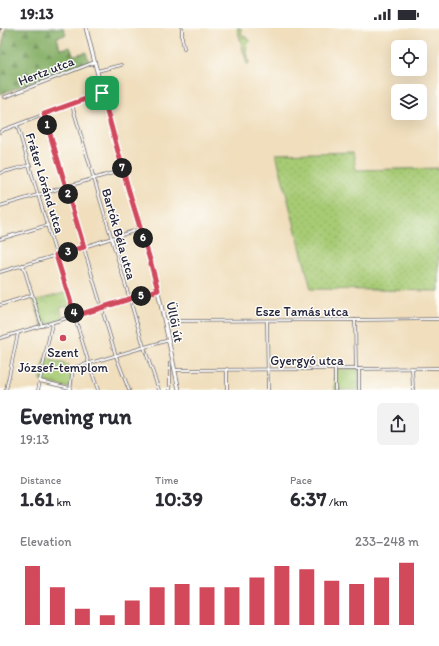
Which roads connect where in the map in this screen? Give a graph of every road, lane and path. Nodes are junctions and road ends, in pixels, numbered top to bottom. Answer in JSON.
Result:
{"nodes":[{"id":1,"x":86,"y":28,"type":"edge"},
{"id":2,"x":182,"y":28,"type":"edge"},
{"id":3,"x":184,"y":48,"type":"dead end"},
{"id":4,"x":95,"y":62,"type":"junction"},
{"id":5,"x":121,"y":65,"type":"dead end"},
{"id":6,"x":97,"y":71,"type":"junction"},
{"id":7,"x":102,"y":93,"type":"junction"},
{"id":8,"x":5,"y":97,"type":"dead end"},
{"id":9,"x":72,"y":105,"type":"junction"},
{"id":10,"x":44,"y":114,"type":"junction"},
{"id":11,"x":17,"y":125,"type":"junction"},
{"id":12,"x":0,"y":132,"type":"edge"},
{"id":13,"x":30,"y":165,"type":"junction"},
{"id":14,"x":123,"y":170,"type":"junction"},
{"id":15,"x":0,"y":173,"type":"edge"},
{"id":16,"x":94,"y":178,"type":"junction"},
{"id":17,"x":66,"y":187,"type":"junction"},
{"id":18,"x":39,"y":195,"type":"junction"},
{"id":19,"x":0,"y":206,"type":"edge"},
{"id":20,"x":48,"y":225,"type":"junction"},
{"id":21,"x":140,"y":230,"type":"junction"},
{"id":22,"x":0,"y":239,"type":"edge"},
{"id":23,"x":111,"y":239,"type":"junction"},
{"id":24,"x":84,"y":247,"type":"junction"},
{"id":25,"x":56,"y":255,"type":"junction"},
{"id":26,"x":23,"y":265,"type":"junction"},
{"id":27,"x":0,"y":272,"type":"edge"},
{"id":28,"x":158,"y":290,"type":"junction"},
{"id":29,"x":32,"y":295,"type":"junction"},
{"id":30,"x":129,"y":299,"type":"junction"},
{"id":31,"x":0,"y":305,"type":"edge"},
{"id":32,"x":102,"y":308,"type":"junction"},
{"id":33,"x":75,"y":316,"type":"junction"},
{"id":34,"x":439,"y":319,"type":"edge"},
{"id":35,"x":355,"y":320,"type":"junction"},
{"id":36,"x":165,"y":321,"type":"junction"},
{"id":37,"x":268,"y":321,"type":"junction"},
{"id":38,"x":52,"y":324,"type":"junction"},
{"id":39,"x":42,"y":326,"type":"junction"},
{"id":40,"x":18,"y":333,"type":"junction"},
{"id":41,"x":0,"y":338,"type":"edge"},
{"id":42,"x":169,"y":340,"type":"junction"},
{"id":43,"x":144,"y":347,"type":"junction"},
{"id":44,"x":116,"y":356,"type":"junction"},
{"id":45,"x":89,"y":364,"type":"junction"},
{"id":46,"x":170,"y":364,"type":"dead end"},
{"id":47,"x":412,"y":368,"type":"junction"},
{"id":48,"x":439,"y":368,"type":"edge"},
{"id":49,"x":227,"y":369,"type":"junction"},
{"id":50,"x":268,"y":369,"type":"junction"},
{"id":51,"x":335,"y":369,"type":"junction"},
{"id":52,"x":357,"y":369,"type":"junction"},
{"id":53,"x":175,"y":370,"type":"junction"},
{"id":54,"x":40,"y":381,"type":"junction"},
{"id":55,"x":70,"y":389,"type":"edge"},
{"id":56,"x":6,"y":390,"type":"edge"},
{"id":57,"x":38,"y":390,"type":"edge"},
{"id":58,"x":98,"y":390,"type":"edge"},
{"id":59,"x":129,"y":390,"type":"edge"},
{"id":60,"x":159,"y":390,"type":"edge"},
{"id":61,"x":170,"y":390,"type":"edge"},
{"id":62,"x":179,"y":390,"type":"edge"},
{"id":63,"x":227,"y":390,"type":"edge"},
{"id":64,"x":268,"y":390,"type":"edge"},
{"id":65,"x":335,"y":390,"type":"edge"},
{"id":66,"x":359,"y":390,"type":"edge"},
{"id":67,"x":413,"y":390,"type":"edge"}],
"edges":[{"from":1,"to":4,"type":"main road","name":"Üllői út"},
{"from":2,"to":3,"type":"street"},
{"from":4,"to":6,"type":"main road","name":"Üllői út"},
{"from":4,"to":8,"type":"street","name":"Hertz utca"},
{"from":5,"to":6,"type":"street"},
{"from":6,"to":7,"type":"main road","name":"Üllői út"},
{"from":7,"to":9,"type":"street"},
{"from":7,"to":14,"type":"main road","name":"Üllői út"},
{"from":9,"to":10,"type":"street"},
{"from":9,"to":16,"type":"street","name":"Bartók Béla utca"},
{"from":10,"to":11,"type":"street"},
{"from":10,"to":17,"type":"street"},
{"from":11,"to":12,"type":"street"},
{"from":11,"to":13,"type":"street","name":"Fráter Lóránd utca"},
{"from":13,"to":15,"type":"street"},
{"from":13,"to":18,"type":"street","name":"Fráter Lóránd utca"},
{"from":14,"to":16,"type":"street"},
{"from":14,"to":21,"type":"main road","name":"Üllői út"},
{"from":16,"to":17,"type":"street"},
{"from":16,"to":23,"type":"street","name":"Bartók Béla utca"},
{"from":17,"to":18,"type":"street"},
{"from":17,"to":24,"type":"street"},
{"from":18,"to":19,"type":"street"},
{"from":18,"to":20,"type":"street","name":"Fráter Lóránd utca"},
{"from":20,"to":22,"type":"street"},
{"from":20,"to":25,"type":"street","name":"Fráter Lóránd utca"},
{"from":21,"to":23,"type":"street"},
{"from":21,"to":28,"type":"main road","name":"Üllői út"},
{"from":23,"to":24,"type":"street"},
{"from":23,"to":30,"type":"street","name":"Bartók Béla utca"},
{"from":24,"to":25,"type":"street"},
{"from":24,"to":32,"type":"street"},
{"from":25,"to":26,"type":"street"},
{"from":25,"to":33,"type":"street","name":"Fráter Lóránd utca"},
{"from":26,"to":27,"type":"street"},
{"from":26,"to":29,"type":"street"},
{"from":28,"to":30,"type":"street"},
{"from":28,"to":36,"type":"main road","name":"Üllői út"},
{"from":29,"to":31,"type":"street"},
{"from":29,"to":39,"type":"street"},
{"from":30,"to":32,"type":"street"},
{"from":30,"to":43,"type":"street","name":"Bartók Béla utca"},
{"from":32,"to":33,"type":"street"},
{"from":32,"to":44,"type":"street"},
{"from":33,"to":38,"type":"street"},
{"from":33,"to":45,"type":"street","name":"Fráter Lóránd utca"},
{"from":34,"to":35,"type":"street","name":"Esze Tamás utca"},
{"from":35,"to":37,"type":"street","name":"Esze Tamás utca"},
{"from":35,"to":52,"type":"street"},
{"from":36,"to":37,"type":"street","name":"Esze Tamás utca"},
{"from":36,"to":42,"type":"main road","name":"Üllői út"},
{"from":37,"to":50,"type":"street"},
{"from":38,"to":39,"type":"street"},
{"from":38,"to":54,"type":"street"},
{"from":39,"to":40,"type":"street"},
{"from":40,"to":41,"type":"street"},
{"from":40,"to":56,"type":"street"},
{"from":42,"to":43,"type":"street"},
{"from":42,"to":53,"type":"main road","name":"Üllői út"},
{"from":43,"to":44,"type":"street"},
{"from":43,"to":60,"type":"street","name":"Bartók Béla utca"},
{"from":44,"to":45,"type":"street"},
{"from":44,"to":59,"type":"street"},
{"from":45,"to":55,"type":"street"},
{"from":45,"to":58,"type":"street"},
{"from":46,"to":61,"type":"street"},
{"from":47,"to":48,"type":"street","name":"Gyergyó utca"},
{"from":47,"to":52,"type":"street","name":"Gyergyó utca"},
{"from":47,"to":67,"type":"street"},
{"from":49,"to":50,"type":"street","name":"Gyergyó utca"},
{"from":49,"to":53,"type":"street","name":"Gyergyó utca"},
{"from":49,"to":63,"type":"street"},
{"from":50,"to":51,"type":"street","name":"Gyergyó utca"},
{"from":50,"to":64,"type":"street"},
{"from":51,"to":52,"type":"street","name":"Gyergyó utca"},
{"from":51,"to":65,"type":"street"},
{"from":52,"to":66,"type":"street"},
{"from":53,"to":62,"type":"main road","name":"Üllői út"},
{"from":54,"to":55,"type":"street"},
{"from":54,"to":57,"type":"street"}]}
